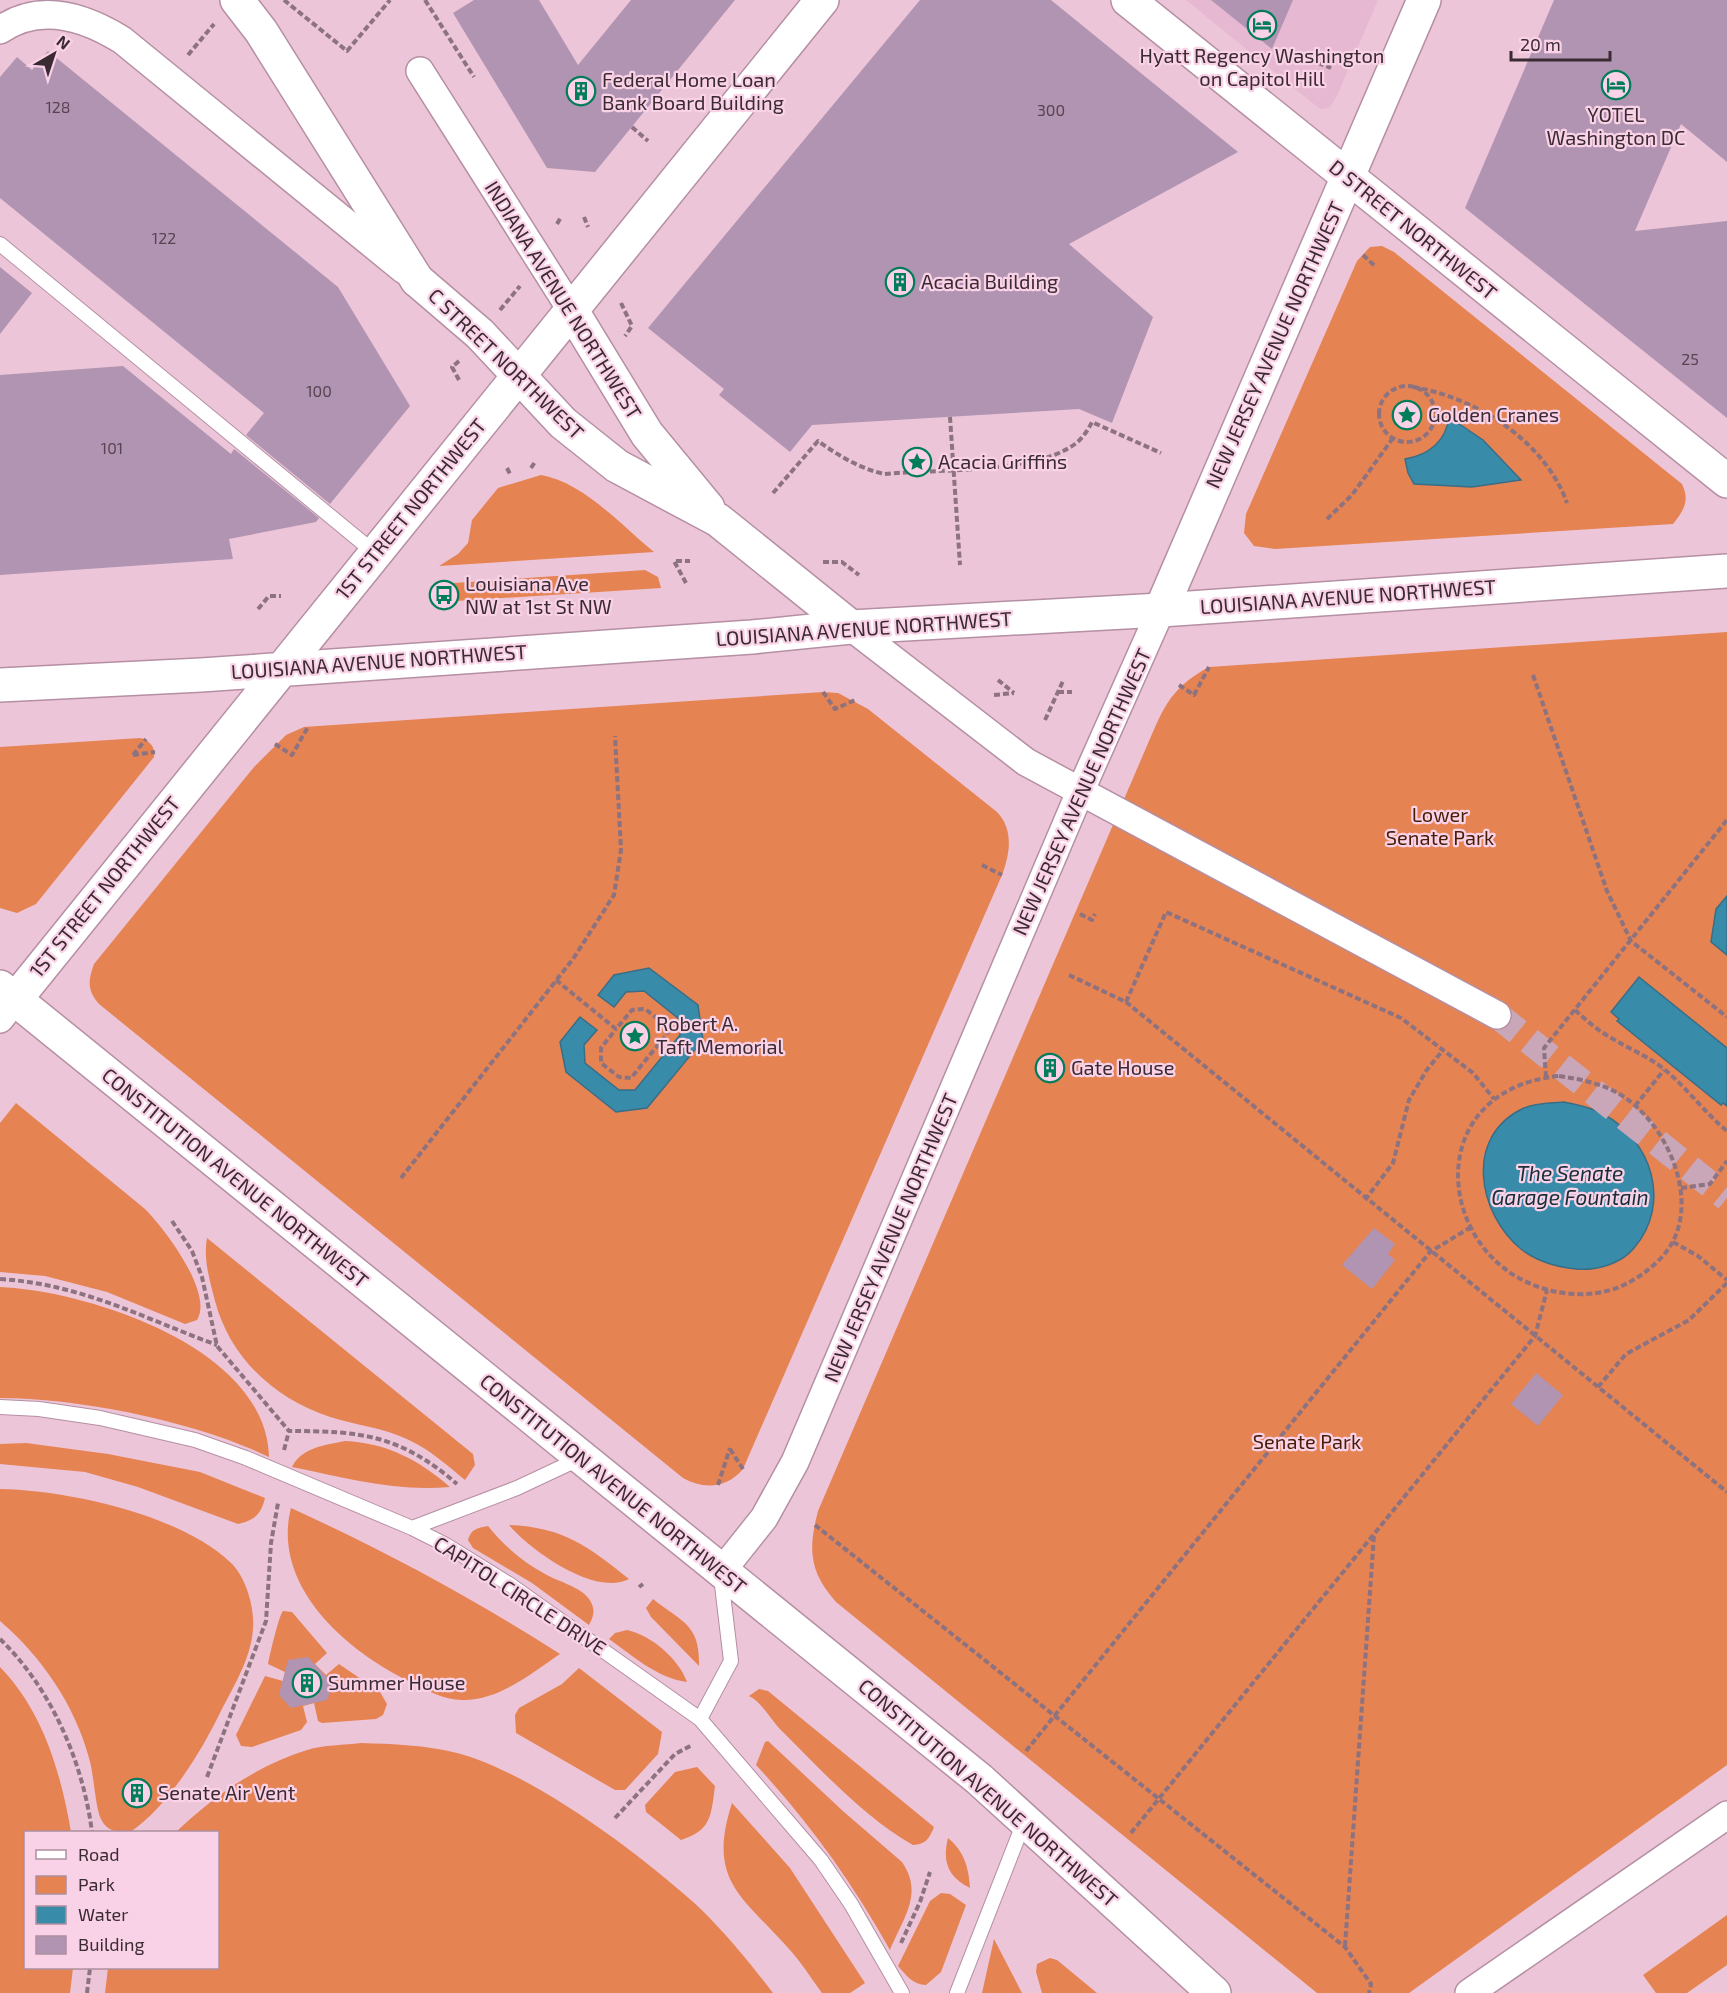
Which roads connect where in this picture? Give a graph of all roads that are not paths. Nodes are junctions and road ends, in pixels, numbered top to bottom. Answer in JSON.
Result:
{"nodes":[{"id":1,"x":822,"y":0,"type":"edge"},
{"id":2,"x":1128,"y":0,"type":"edge"},
{"id":3,"x":1424,"y":0,"type":"edge"},
{"id":4,"x":228,"y":8,"type":"edge"},
{"id":5,"x":0,"y":30,"type":"edge"},
{"id":6,"x":420,"y":71,"type":"dead end"},
{"id":7,"x":1348,"y":178,"type":"junction"},
{"id":8,"x":0,"y":244,"type":"edge"},
{"id":9,"x":417,"y":280,"type":"junction"},
{"id":10,"x":572,"y":311,"type":"junction"},
{"id":11,"x":519,"y":376,"type":"junction"},
{"id":12,"x":1727,"y":481,"type":"edge"},
{"id":13,"x":718,"y":520,"type":"junction"},
{"id":14,"x":375,"y":553,"type":"junction"},
{"id":15,"x":1727,"y":571,"type":"edge"},
{"id":16,"x":1161,"y":610,"type":"junction"},
{"id":17,"x":851,"y":627,"type":"junction"},
{"id":18,"x":282,"y":669,"type":"junction"},
{"id":19,"x":0,"y":686,"type":"edge"},
{"id":20,"x":1080,"y":792,"type":"junction"},
{"id":21,"x":5,"y":1002,"type":"edge"},
{"id":22,"x":1497,"y":1016,"type":"tunnel mouth"},
{"id":23,"x":0,"y":1407,"type":"edge"},
{"id":24,"x":581,"y":1458,"type":"junction"},
{"id":25,"x":411,"y":1528,"type":"junction"},
{"id":26,"x":721,"y":1572,"type":"junction"},
{"id":27,"x":700,"y":1719,"type":"junction"},
{"id":28,"x":1727,"y":1815,"type":"edge"},
{"id":29,"x":1025,"y":1819,"type":"junction"},
{"id":30,"x":902,"y":1993,"type":"edge"},
{"id":31,"x":957,"y":1993,"type":"edge"},
{"id":32,"x":1214,"y":1993,"type":"edge"},
{"id":33,"x":1469,"y":1993,"type":"edge"}],
"edges":[{"from":1,"to":10,"type":"main road","name":"1ST STREET NORTHWEST"},
{"from":2,"to":7,"type":"main road","name":"D STREET NORTHWEST"},
{"from":3,"to":7,"type":"main road","name":"NEW JERSEY AVENUE NORTHWEST"},
{"from":4,"to":9,"type":"main road"},
{"from":5,"to":9,"type":"street","name":"C STREET NORTHWEST"},
{"from":6,"to":10,"type":"street","name":"INDIANA AVENUE NORTHWEST"},
{"from":7,"to":12,"type":"main road","name":"D STREET NORTHWEST"},
{"from":7,"to":16,"type":"main road","name":"NEW JERSEY AVENUE NORTHWEST"},
{"from":8,"to":14,"type":"lane"},
{"from":9,"to":11,"type":"main road","name":"C STREET NORTHWEST"},
{"from":10,"to":11,"type":"main road","name":"1ST STREET NORTHWEST"},
{"from":10,"to":13,"type":"main road","name":"INDIANA AVENUE NORTHWEST"},
{"from":11,"to":13,"type":"main road","name":"C STREET NORTHWEST"},
{"from":11,"to":14,"type":"main road","name":"1ST STREET NORTHWEST"},
{"from":13,"to":17,"type":"main road","name":"C STREET NORTHWEST"},
{"from":14,"to":18,"type":"main road","name":"1ST STREET NORTHWEST"},
{"from":15,"to":16,"type":"main road","name":"LOUISIANA AVENUE NORTHWEST"},
{"from":16,"to":17,"type":"main road","name":"LOUISIANA AVENUE NORTHWEST"},
{"from":16,"to":20,"type":"street","name":"NEW JERSEY AVENUE NORTHWEST"},
{"from":17,"to":18,"type":"main road","name":"LOUISIANA AVENUE NORTHWEST"},
{"from":17,"to":20,"type":"street","name":"C STREET NORTHWEST"},
{"from":18,"to":19,"type":"main road","name":"LOUISIANA AVENUE NORTHWEST"},
{"from":18,"to":21,"type":"main road","name":"1ST STREET NORTHWEST"},
{"from":20,"to":22,"type":"street","name":"C STREET NORTHWEST"},
{"from":20,"to":26,"type":"street","name":"NEW JERSEY AVENUE NORTHWEST"},
{"from":21,"to":24,"type":"main road","name":"CONSTITUTION AVENUE NORTHWEST"},
{"from":23,"to":25,"type":"lane","name":"CAPITOL CIRCLE DRIVE"},
{"from":24,"to":25,"type":"lane"},
{"from":24,"to":26,"type":"main road","name":"CONSTITUTION AVENUE NORTHWEST"},
{"from":25,"to":27,"type":"lane","name":"CAPITOL CIRCLE DRIVE"},
{"from":26,"to":27,"type":"lane"},
{"from":26,"to":29,"type":"main road","name":"CONSTITUTION AVENUE NORTHWEST"},
{"from":27,"to":30,"type":"lane","name":"CAPITOL CIRCLE DRIVE"},
{"from":28,"to":33,"type":"street"},
{"from":29,"to":31,"type":"lane"},
{"from":29,"to":32,"type":"main road","name":"CONSTITUTION AVENUE NORTHWEST"}]}
